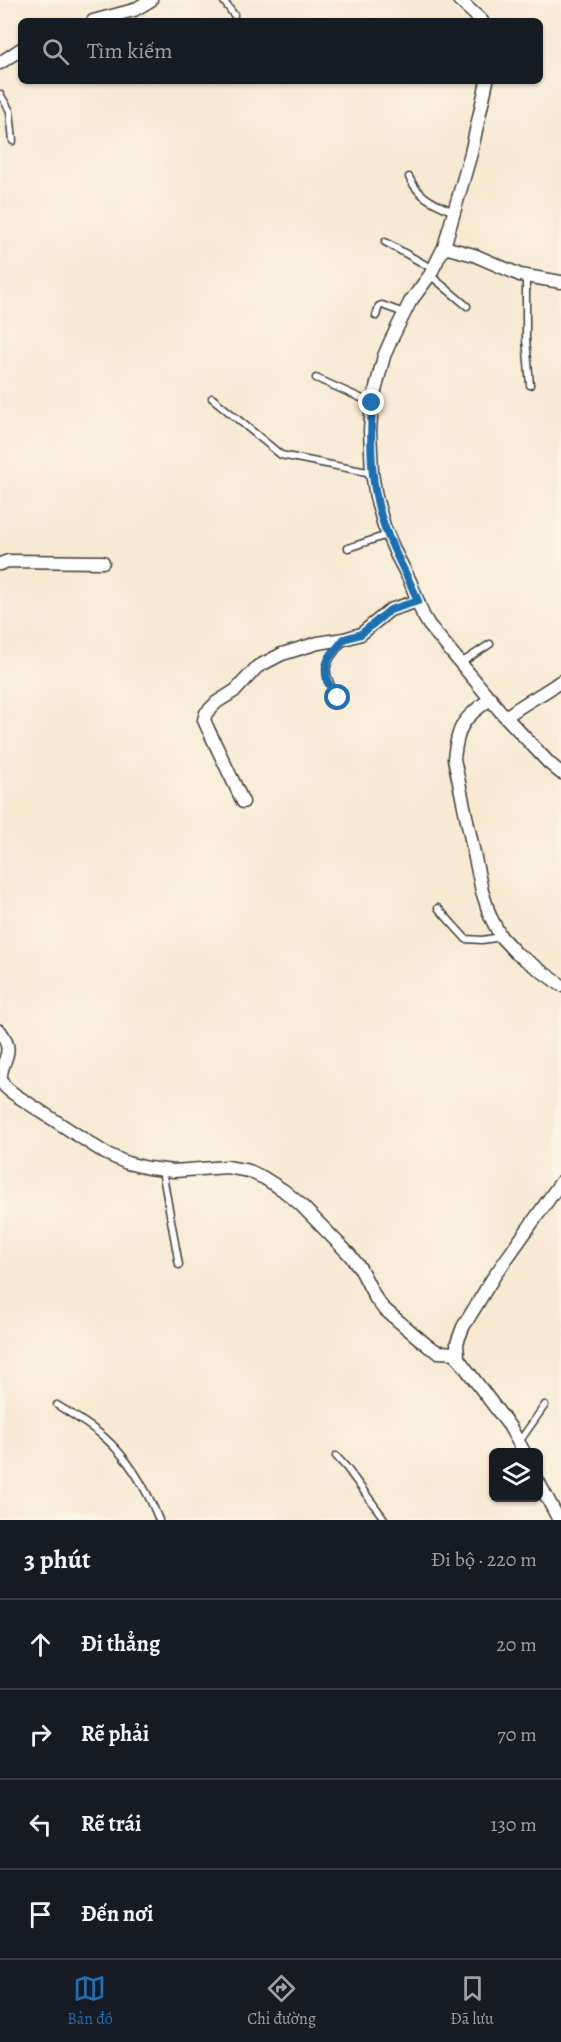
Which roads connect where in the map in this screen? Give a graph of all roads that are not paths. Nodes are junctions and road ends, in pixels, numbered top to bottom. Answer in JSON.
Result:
{"nodes":[{"id":1,"x":151,"y":0,"type":"edge"},
{"id":2,"x":223,"y":0,"type":"edge"},
{"id":3,"x":459,"y":0,"type":"edge"},
{"id":4,"x":234,"y":15,"type":"dead end"},
{"id":5,"x":104,"y":18,"type":"edge"},
{"id":6,"x":479,"y":18,"type":"edge"},
{"id":7,"x":18,"y":51,"type":"edge"},
{"id":8,"x":0,"y":63,"type":"edge"},
{"id":9,"x":486,"y":84,"type":"edge"},
{"id":10,"x":0,"y":94,"type":"edge"},
{"id":11,"x":13,"y":141,"type":"dead end"},
{"id":12,"x":409,"y":177,"type":"dead end"},
{"id":13,"x":455,"y":212,"type":"junction"},
{"id":14,"x":385,"y":242,"type":"dead end"},
{"id":15,"x":444,"y":247,"type":"junction"},
{"id":16,"x":431,"y":272,"type":"junction"},
{"id":17,"x":526,"y":277,"type":"junction"},
{"id":18,"x":561,"y":282,"type":"edge"},
{"id":19,"x":467,"y":306,"type":"dead end"},
{"id":20,"x":404,"y":313,"type":"junction"},
{"id":21,"x":376,"y":316,"type":"dead end"},
{"id":22,"x":316,"y":378,"type":"dead end"},
{"id":23,"x":530,"y":385,"type":"dead end"},
{"id":24,"x":212,"y":398,"type":"dead end"},
{"id":25,"x":372,"y":403,"type":"junction"},
{"id":26,"x":372,"y":473,"type":"junction"},
{"id":27,"x":388,"y":534,"type":"junction"},
{"id":28,"x":348,"y":548,"type":"dead end"},
{"id":29,"x":103,"y":562,"type":"dead end"},
{"id":30,"x":0,"y":564,"type":"edge"},
{"id":31,"x":418,"y":601,"type":"junction"},
{"id":32,"x":344,"y":639,"type":"junction"},
{"id":33,"x":490,"y":644,"type":"dead end"},
{"id":34,"x":461,"y":663,"type":"junction"},
{"id":35,"x":561,"y":681,"type":"edge"},
{"id":36,"x":338,"y":698,"type":"dead end"},
{"id":37,"x":491,"y":698,"type":"junction"},
{"id":38,"x":506,"y":717,"type":"junction"},
{"id":39,"x":561,"y":773,"type":"edge"},
{"id":40,"x":243,"y":802,"type":"dead end"},
{"id":41,"x":438,"y":908,"type":"dead end"},
{"id":42,"x":501,"y":937,"type":"junction"},
{"id":43,"x":561,"y":985,"type":"edge"},
{"id":44,"x":0,"y":1031,"type":"edge"},
{"id":45,"x":0,"y":1079,"type":"edge"},
{"id":46,"x":162,"y":1170,"type":"junction"},
{"id":47,"x":561,"y":1182,"type":"edge"},
{"id":48,"x":179,"y":1265,"type":"dead end"},
{"id":49,"x":458,"y":1353,"type":"junction"},
{"id":50,"x":57,"y":1405,"type":"dead end"},
{"id":51,"x":545,"y":1405,"type":"dead end"},
{"id":52,"x":521,"y":1448,"type":"edge"},
{"id":53,"x":336,"y":1456,"type":"dead end"},
{"id":54,"x":543,"y":1490,"type":"edge"},
{"id":55,"x":159,"y":1520,"type":"edge"},
{"id":56,"x":385,"y":1520,"type":"edge"},
{"id":57,"x":559,"y":1520,"type":"edge"}],
"edges":[{"from":1,"to":5,"type":"street"},
{"from":2,"to":4,"type":"lane"},
{"from":3,"to":6,"type":"street"},
{"from":7,"to":8,"type":"street"},
{"from":9,"to":13,"type":"street"},
{"from":10,"to":11,"type":"lane"},
{"from":12,"to":13,"type":"lane"},
{"from":13,"to":15,"type":"street"},
{"from":14,"to":16,"type":"lane"},
{"from":15,"to":16,"type":"street"},
{"from":15,"to":17,"type":"street"},
{"from":16,"to":19,"type":"lane"},
{"from":16,"to":20,"type":"street"},
{"from":17,"to":18,"type":"street"},
{"from":17,"to":23,"type":"lane"},
{"from":20,"to":21,"type":"lane"},
{"from":20,"to":25,"type":"street"},
{"from":22,"to":25,"type":"lane"},
{"from":24,"to":26,"type":"lane"},
{"from":25,"to":26,"type":"street"},
{"from":26,"to":27,"type":"street"},
{"from":27,"to":28,"type":"lane"},
{"from":27,"to":31,"type":"street"},
{"from":29,"to":30,"type":"street"},
{"from":31,"to":32,"type":"street"},
{"from":31,"to":34,"type":"street"},
{"from":32,"to":36,"type":"lane"},
{"from":32,"to":40,"type":"street"},
{"from":33,"to":34,"type":"lane"},
{"from":34,"to":37,"type":"street"},
{"from":35,"to":38,"type":"street"},
{"from":37,"to":38,"type":"street"},
{"from":37,"to":42,"type":"street"},
{"from":38,"to":39,"type":"street"},
{"from":41,"to":42,"type":"lane"},
{"from":42,"to":43,"type":"street"},
{"from":44,"to":45,"type":"street"},
{"from":45,"to":46,"type":"street"},
{"from":46,"to":48,"type":"lane"},
{"from":46,"to":49,"type":"street"},
{"from":47,"to":49,"type":"street"},
{"from":49,"to":52,"type":"street"},
{"from":50,"to":55,"type":"lane"},
{"from":51,"to":52,"type":"lane"},
{"from":53,"to":56,"type":"lane"},
{"from":54,"to":57,"type":"street"}]}
